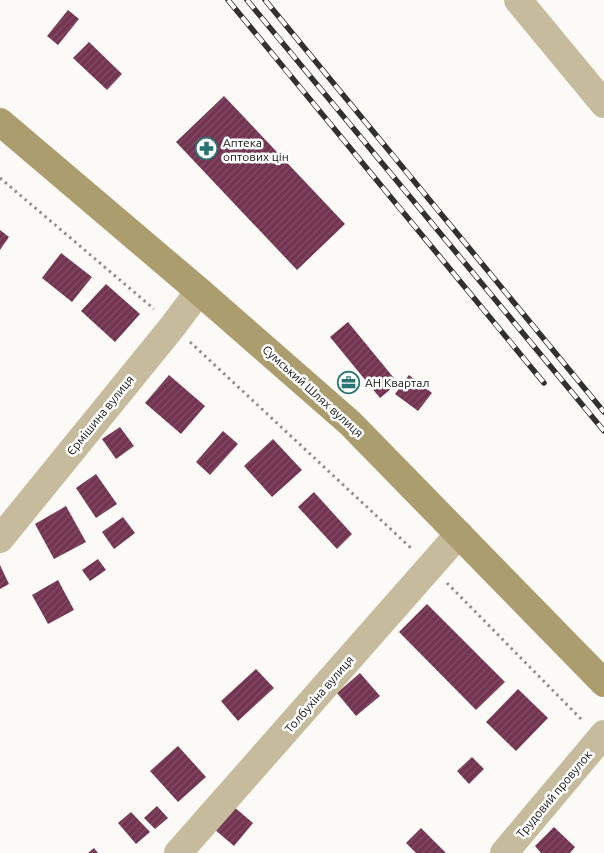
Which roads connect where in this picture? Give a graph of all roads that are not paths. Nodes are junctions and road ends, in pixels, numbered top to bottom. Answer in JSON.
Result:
{"nodes":[{"id":1,"x":518,"y":0,"type":"edge"},
{"id":2,"x":604,"y":104,"type":"edge"},
{"id":3,"x":0,"y":122,"type":"edge"},
{"id":4,"x":199,"y":291,"type":"junction"},
{"id":5,"x":458,"y":534,"type":"junction"},
{"id":6,"x":0,"y":539,"type":"edge"},
{"id":7,"x":604,"y":683,"type":"edge"},
{"id":8,"x":602,"y":736,"type":"edge"},
{"id":9,"x":178,"y":853,"type":"edge"},
{"id":10,"x":504,"y":853,"type":"edge"}],
"edges":[{"from":1,"to":2,"type":"street"},
{"from":3,"to":4,"type":"main road","name":"Сумський Шлях вулиця"},
{"from":4,"to":5,"type":"main road","name":"Сумський Шлях вулиця"},
{"from":4,"to":6,"type":"street","name":"Єрмішина вулиця"},
{"from":5,"to":7,"type":"main road","name":"Сумський Шлях вулиця"},
{"from":5,"to":9,"type":"street","name":"Толбухіна вулиця"},
{"from":8,"to":10,"type":"street","name":"Трудовий провулок"}]}
